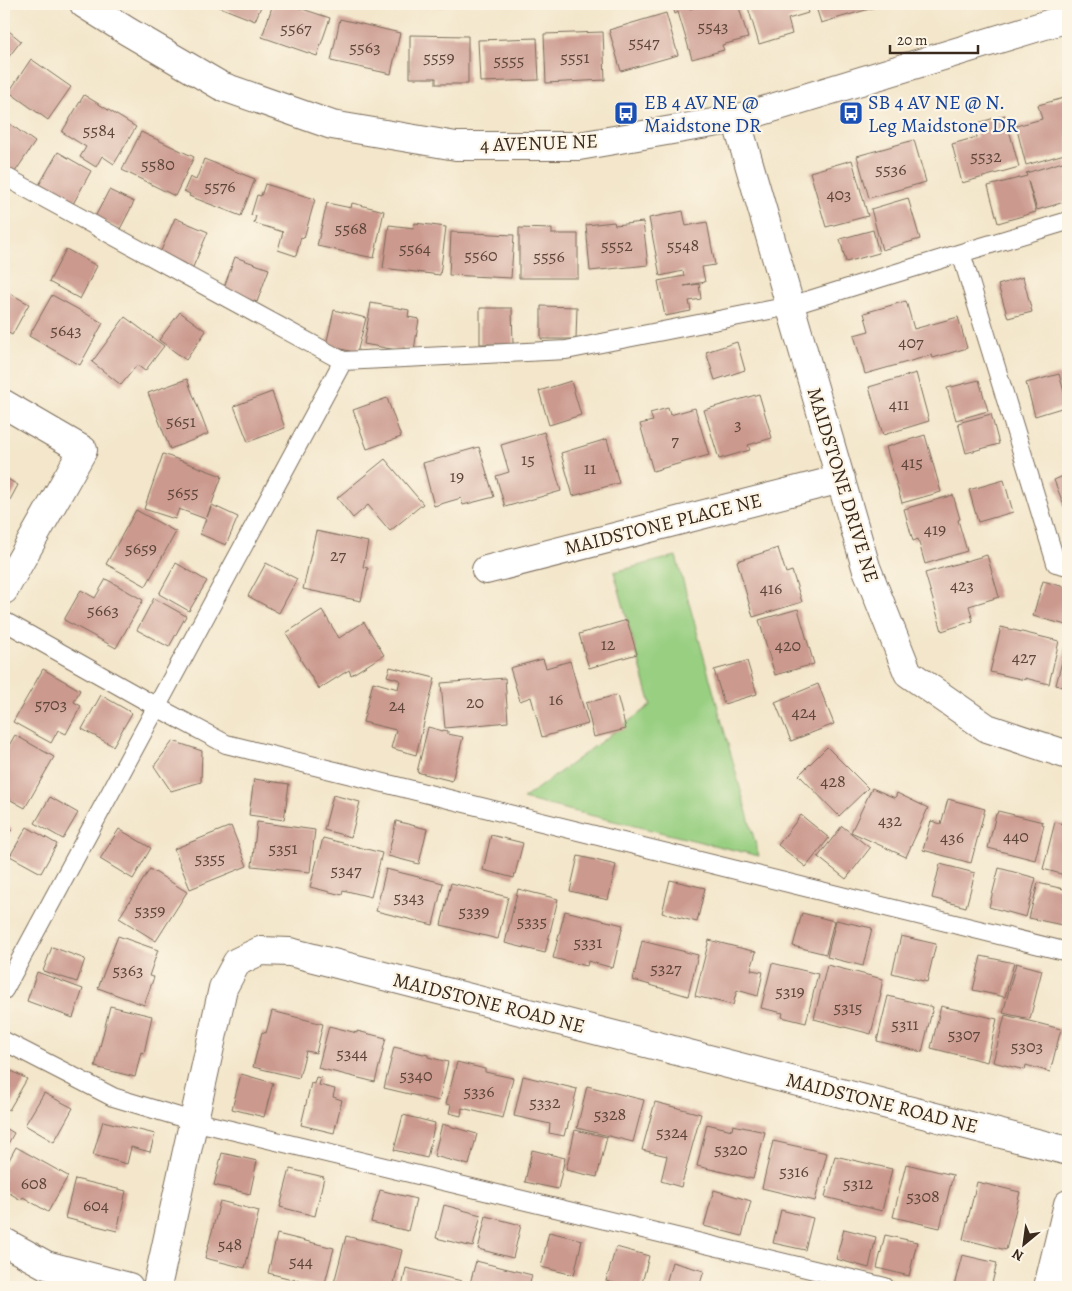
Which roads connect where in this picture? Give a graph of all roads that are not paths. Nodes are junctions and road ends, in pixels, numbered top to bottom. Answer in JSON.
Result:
{"nodes":[{"id":1,"x":84,"y":4,"type":"edge"},
{"id":2,"x":1068,"y":18,"type":"edge"},
{"id":3,"x":736,"y":119,"type":"junction"},
{"id":4,"x":4,"y":176,"type":"edge"},
{"id":5,"x":1068,"y":221,"type":"edge"},
{"id":6,"x":961,"y":253,"type":"junction"},
{"id":7,"x":790,"y":306,"type":"junction"},
{"id":8,"x":343,"y":361,"type":"junction"},
{"id":9,"x":4,"y":404,"type":"edge"},
{"id":10,"x":841,"y":479,"type":"junction"},
{"id":11,"x":1068,"y":566,"type":"edge"},
{"id":12,"x":486,"y":570,"type":"dead end"},
{"id":13,"x":4,"y":590,"type":"edge"},
{"id":14,"x":4,"y":621,"type":"edge"},
{"id":15,"x":157,"y":707,"type":"junction"},
{"id":16,"x":1068,"y":754,"type":"edge"},
{"id":17,"x":1068,"y":952,"type":"edge"},
{"id":18,"x":4,"y":990,"type":"edge"},
{"id":19,"x":4,"y":1040,"type":"edge"},
{"id":20,"x":193,"y":1121,"type":"junction"},
{"id":21,"x":1068,"y":1151,"type":"edge"},
{"id":22,"x":1068,"y":1204,"type":"edge"},
{"id":23,"x":4,"y":1242,"type":"edge"},
{"id":24,"x":129,"y":1287,"type":"edge"},
{"id":25,"x":157,"y":1287,"type":"edge"},
{"id":26,"x":885,"y":1287,"type":"edge"},
{"id":27,"x":1048,"y":1287,"type":"edge"}],
"edges":[{"from":1,"to":3,"type":"street","name":"4 AVENUE NE"},
{"from":2,"to":3,"type":"street","name":"4 AVENUE NE"},
{"from":3,"to":7,"type":"street","name":"MAIDSTONE DRIVE NE"},
{"from":4,"to":8,"type":"lane"},
{"from":5,"to":6,"type":"lane"},
{"from":6,"to":7,"type":"lane"},
{"from":6,"to":11,"type":"lane"},
{"from":7,"to":8,"type":"lane"},
{"from":7,"to":10,"type":"street","name":"MAIDSTONE DRIVE NE"},
{"from":8,"to":15,"type":"lane"},
{"from":9,"to":13,"type":"street"},
{"from":10,"to":12,"type":"street","name":"MAIDSTONE PLACE NE"},
{"from":10,"to":16,"type":"street","name":"MAIDSTONE DRIVE NE"},
{"from":14,"to":15,"type":"lane"},
{"from":15,"to":17,"type":"lane"},
{"from":15,"to":18,"type":"lane"},
{"from":19,"to":20,"type":"lane"},
{"from":20,"to":21,"type":"street","name":"MAIDSTONE ROAD NE"},
{"from":20,"to":25,"type":"street","name":"MAIDSTONE ROAD NE"},
{"from":20,"to":26,"type":"lane"},
{"from":22,"to":27,"type":"street"},
{"from":23,"to":24,"type":"street"}]}
